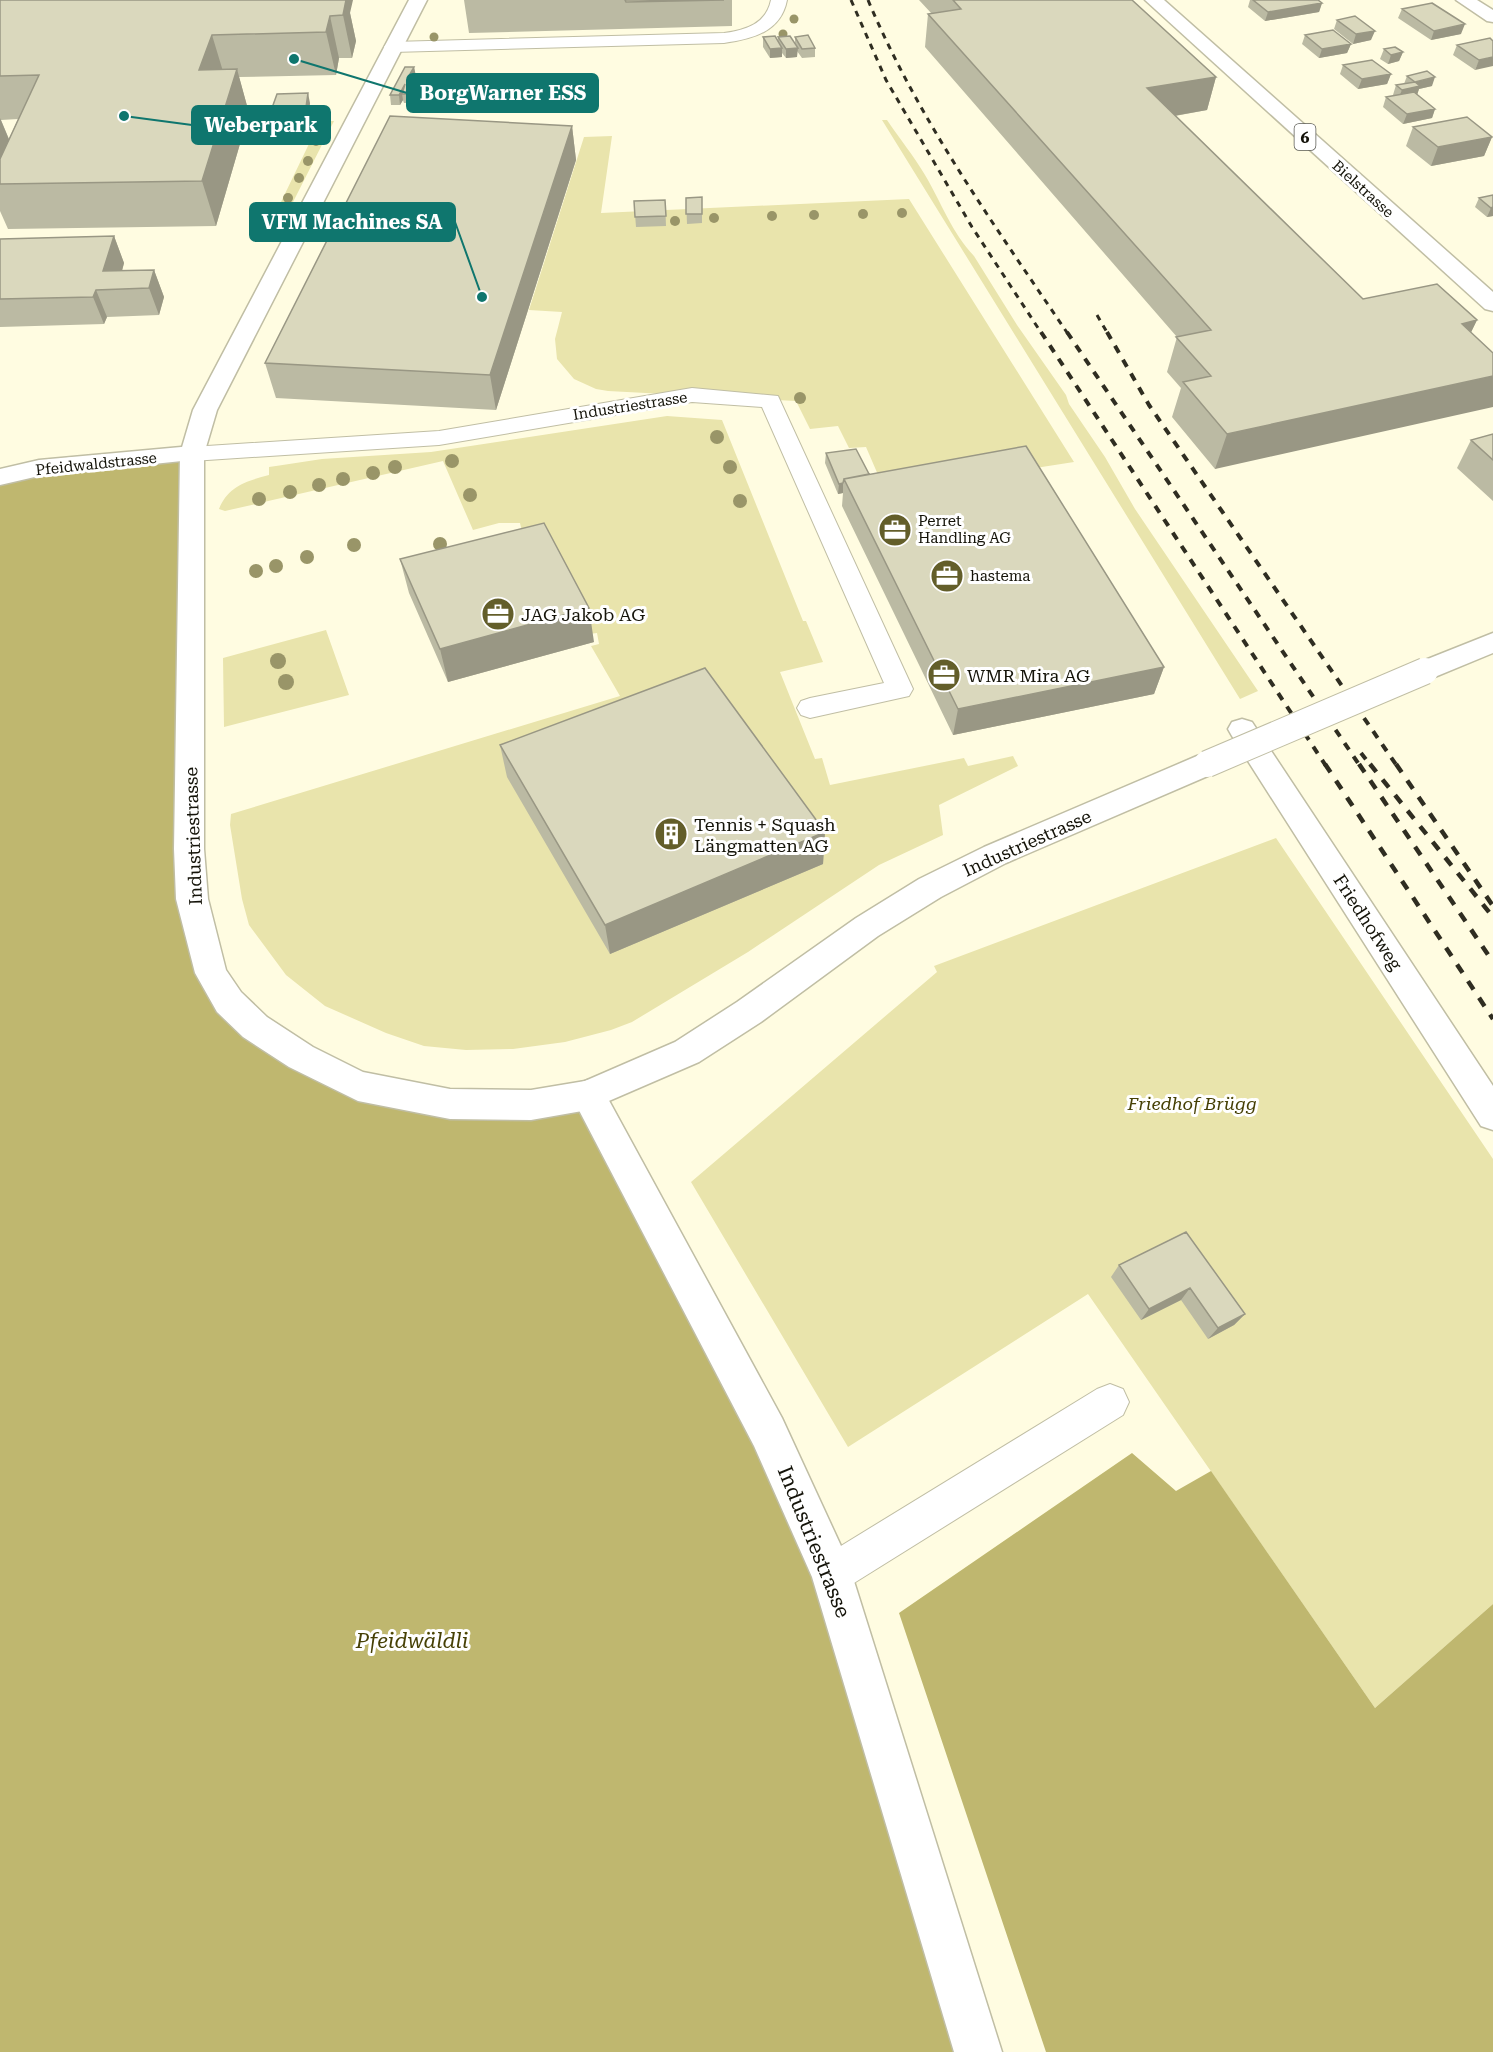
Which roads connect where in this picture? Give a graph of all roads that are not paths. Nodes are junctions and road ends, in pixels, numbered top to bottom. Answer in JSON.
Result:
{"nodes":[{"id":1,"x":418,"y":0,"type":"edge"},
{"id":2,"x":779,"y":0,"type":"edge"},
{"id":3,"x":1154,"y":0,"type":"edge"},
{"id":4,"x":1464,"y":0,"type":"edge"},
{"id":5,"x":1493,"y":17,"type":"edge"},
{"id":6,"x":393,"y":47,"type":"junction"},
{"id":7,"x":1493,"y":304,"type":"edge"},
{"id":8,"x":192,"y":454,"type":"junction"},
{"id":9,"x":0,"y":477,"type":"edge"},
{"id":10,"x":1493,"y":642,"type":"edge"},
{"id":11,"x":810,"y":708,"type":"dead end"},
{"id":12,"x":1242,"y":729,"type":"dead end"},
{"id":13,"x":588,"y":1095,"type":"junction"},
{"id":14,"x":1493,"y":1115,"type":"edge"},
{"id":15,"x":1110,"y":1402,"type":"dead end"},
{"id":16,"x":832,"y":1574,"type":"junction"},
{"id":17,"x":978,"y":2052,"type":"edge"}],
"edges":[{"from":1,"to":6,"type":"main road","name":"Industriestrasse"},
{"from":2,"to":6,"type":"lane"},
{"from":3,"to":7,"type":"main road","name":"Bielstrasse","number":"6"},
{"from":4,"to":5,"type":"main road"},
{"from":6,"to":8,"type":"main road","name":"Industriestrasse"},
{"from":8,"to":9,"type":"main road","name":"Pfeidwaldstrasse"},
{"from":8,"to":11,"type":"lane","name":"Industriestrasse"},
{"from":8,"to":13,"type":"main road","name":"Industriestrasse"},
{"from":10,"to":13,"type":"main road","name":"Industriestrasse","bridge":true},
{"from":12,"to":14,"type":"main road","name":"Friedhofweg"},
{"from":13,"to":16,"type":"main road","name":"Industriestrasse"},
{"from":15,"to":16,"type":"lane"},
{"from":16,"to":17,"type":"main road","name":"Industriestrasse"}]}
